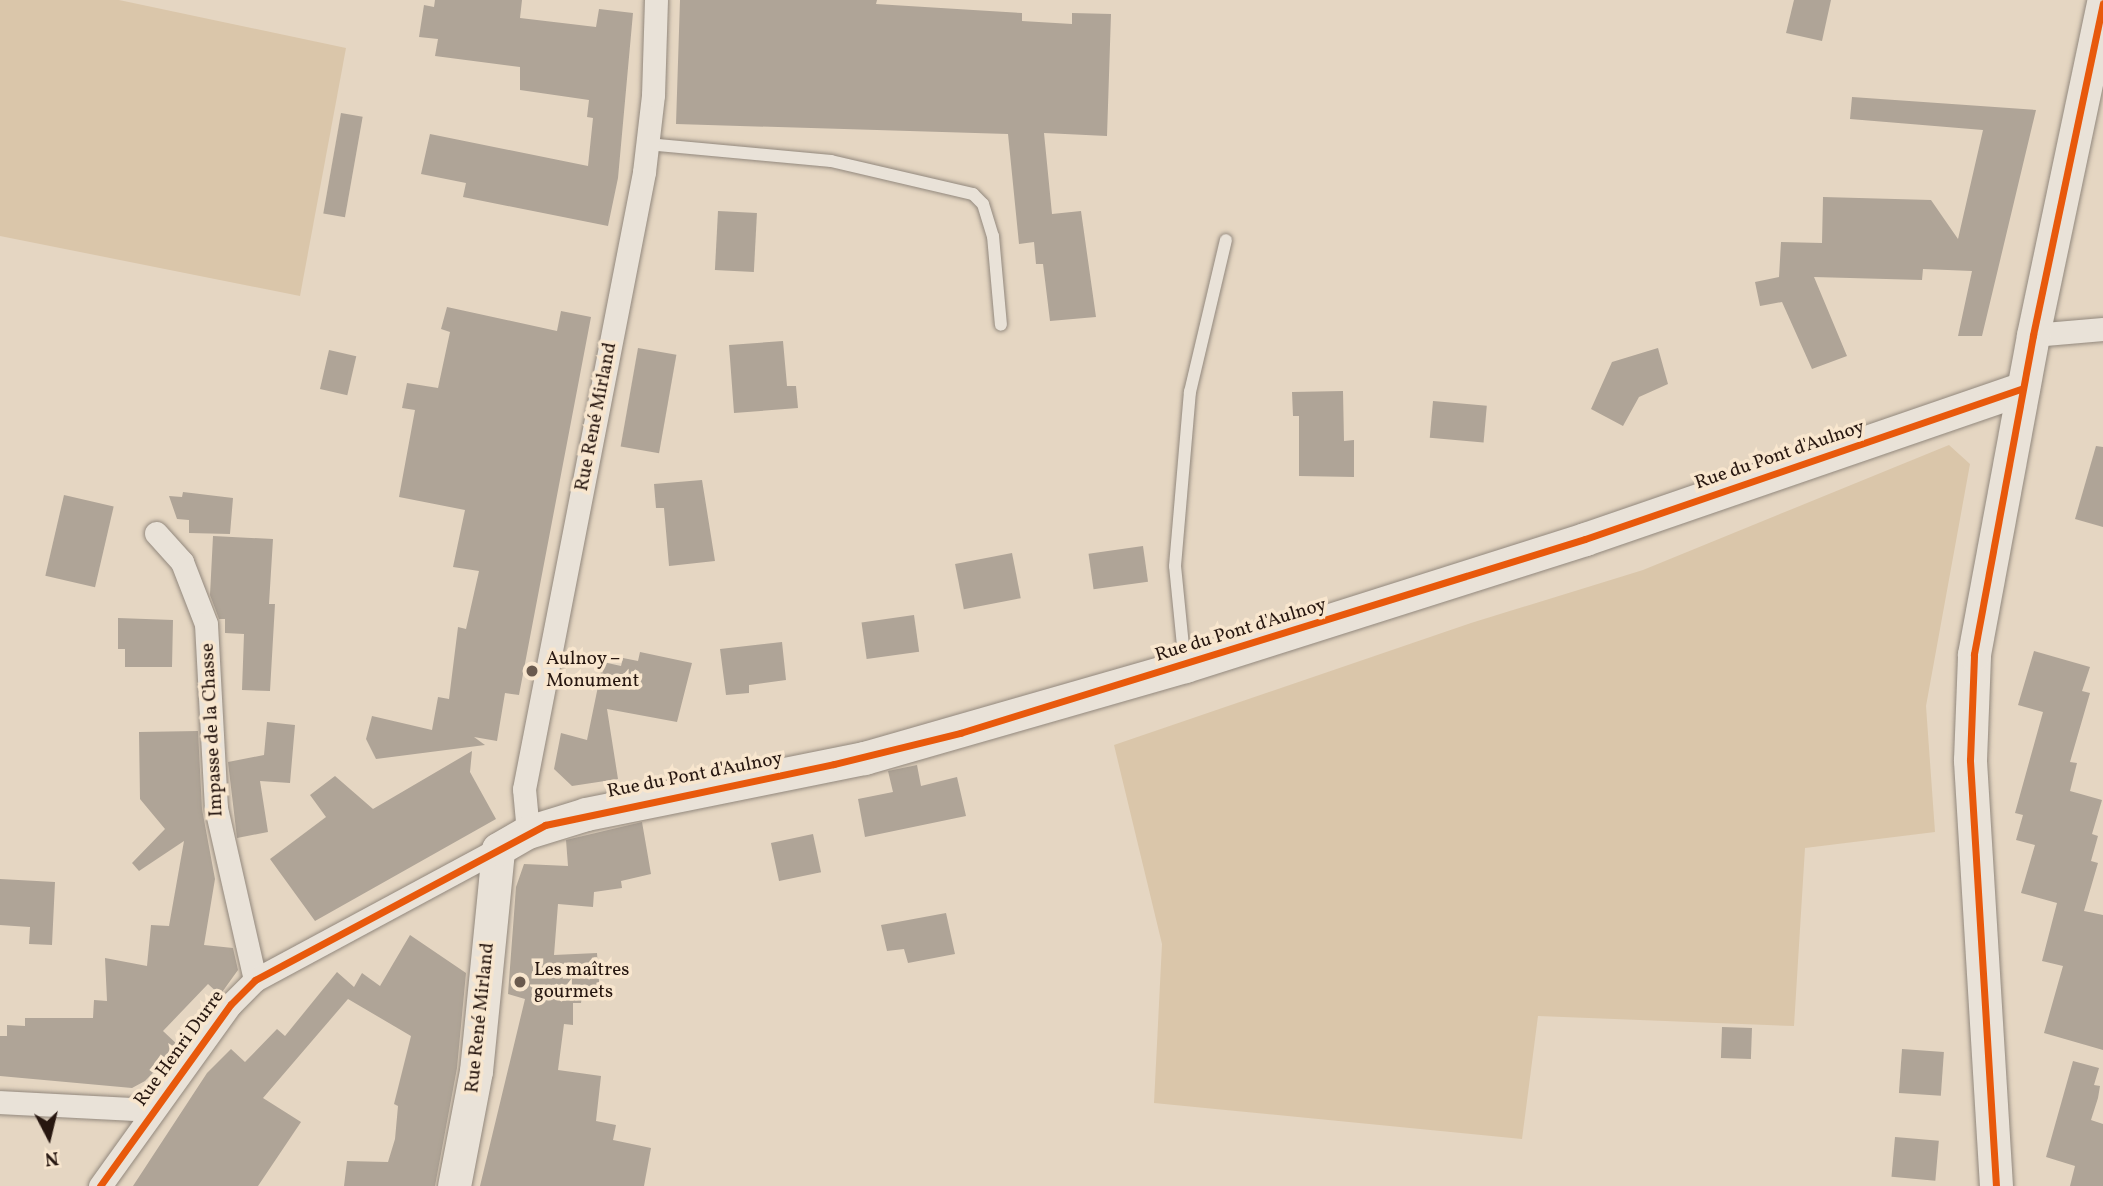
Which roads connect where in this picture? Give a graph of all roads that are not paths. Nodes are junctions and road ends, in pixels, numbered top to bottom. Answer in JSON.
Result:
{"nodes":[{"id":1,"x":656,"y":0,"type":"edge"},
{"id":2,"x":2103,"y":3,"type":"edge"},
{"id":3,"x":647,"y":144,"type":"junction"},
{"id":4,"x":1226,"y":240,"type":"dead end"},
{"id":5,"x":1001,"y":324,"type":"dead end"},
{"id":6,"x":2103,"y":329,"type":"edge"},
{"id":7,"x":2033,"y":335,"type":"junction"},
{"id":8,"x":2023,"y":388,"type":"junction"},
{"id":9,"x":156,"y":533,"type":"dead end"},
{"id":10,"x":1185,"y":666,"type":"junction"},
{"id":11,"x":528,"y":832,"type":"junction"},
{"id":12,"x":498,"y":849,"type":"junction"},
{"id":13,"x":255,"y":980,"type":"junction"},
{"id":14,"x":0,"y":1102,"type":"edge"},
{"id":15,"x":153,"y":1111,"type":"junction"},
{"id":16,"x":100,"y":1186,"type":"edge"},
{"id":17,"x":454,"y":1186,"type":"edge"},
{"id":18,"x":1996,"y":1186,"type":"edge"}],
"edges":[{"from":1,"to":3,"type":"street","name":"Rue René Mirland"},
{"from":2,"to":7,"type":"street"},
{"from":3,"to":5,"type":"lane"},
{"from":3,"to":11,"type":"street","name":"Rue René Mirland"},
{"from":4,"to":10,"type":"lane"},
{"from":6,"to":7,"type":"street"},
{"from":7,"to":8,"type":"street"},
{"from":8,"to":10,"type":"street","name":"Rue du Pont d'Aulnoy"},
{"from":8,"to":18,"type":"street"},
{"from":9,"to":13,"type":"street","name":"Impasse de la Chasse"},
{"from":10,"to":11,"type":"street","name":"Rue du Pont d'Aulnoy"},
{"from":11,"to":12,"type":"street","name":"Rue du Pont d'Aulnoy"},
{"from":12,"to":13,"type":"street","name":"Rue Henri Durre"},
{"from":12,"to":17,"type":"street","name":"Rue René Mirland"},
{"from":13,"to":15,"type":"street","name":"Rue Henri Durre"},
{"from":14,"to":15,"type":"street"},
{"from":15,"to":16,"type":"street","name":"Rue Henri Durre"}]}
